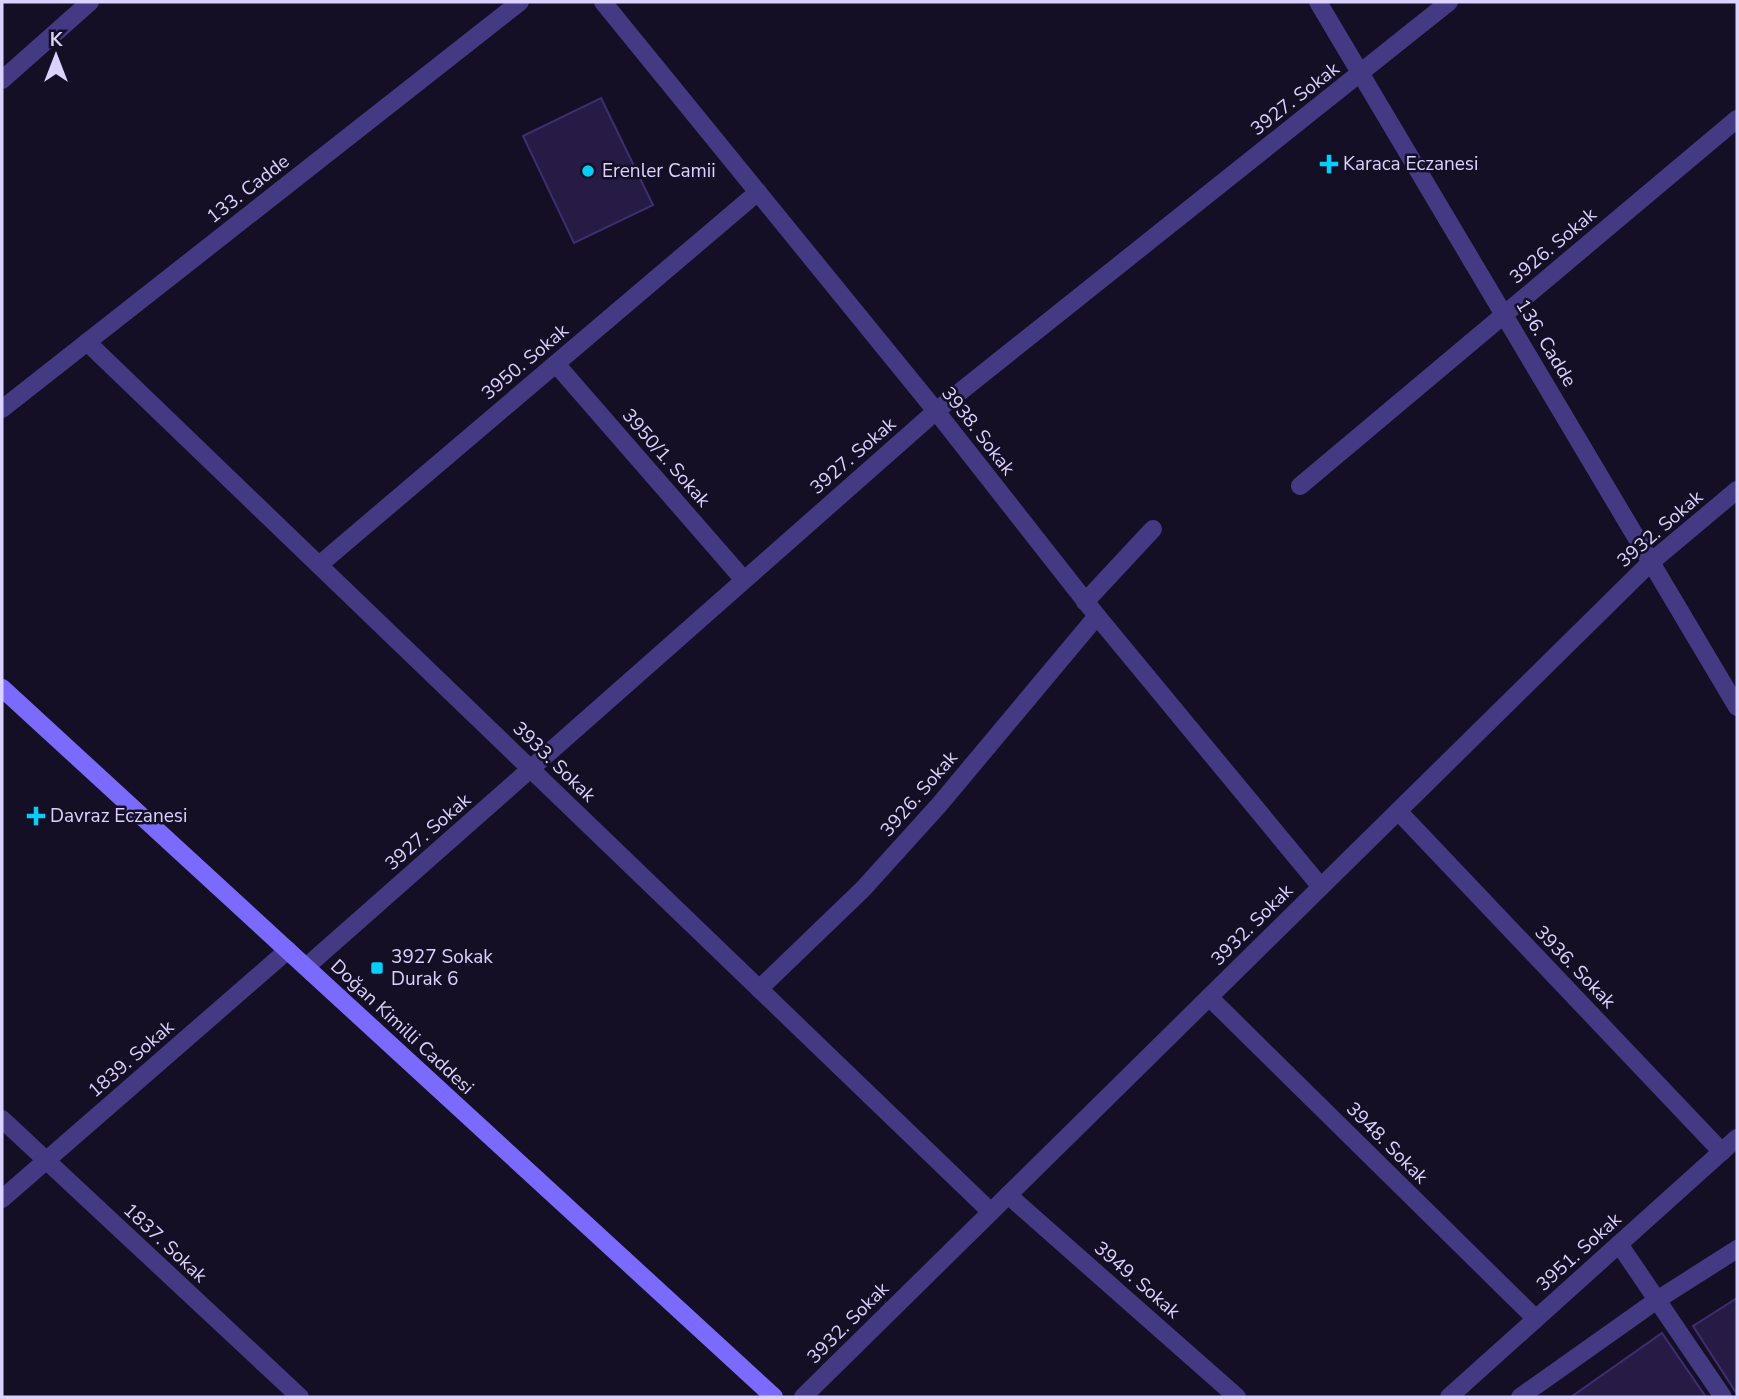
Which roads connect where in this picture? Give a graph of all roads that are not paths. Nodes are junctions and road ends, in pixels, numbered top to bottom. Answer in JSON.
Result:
{"nodes":[{"id":1,"x":90,"y":2,"type":"edge"},
{"id":2,"x":520,"y":2,"type":"edge"},
{"id":3,"x":603,"y":2,"type":"edge"},
{"id":4,"x":1318,"y":2,"type":"edge"},
{"id":5,"x":1449,"y":2,"type":"edge"},
{"id":6,"x":5,"y":73,"type":"edge"},
{"id":7,"x":1360,"y":73,"type":"junction"},
{"id":8,"x":1737,"y":119,"type":"edge"},
{"id":9,"x":758,"y":192,"type":"junction"},
{"id":10,"x":1504,"y":314,"type":"junction"},
{"id":11,"x":88,"y":342,"type":"junction"},
{"id":12,"x":556,"y":364,"type":"junction"},
{"id":13,"x":2,"y":409,"type":"edge"},
{"id":14,"x":936,"y":411,"type":"junction"},
{"id":15,"x":1300,"y":486,"type":"dead end"},
{"id":16,"x":1737,"y":490,"type":"edge"},
{"id":17,"x":1153,"y":529,"type":"dead end"},
{"id":18,"x":1651,"y":562,"type":"junction"},
{"id":19,"x":319,"y":565,"type":"junction"},
{"id":20,"x":744,"y":580,"type":"junction"},
{"id":21,"x":1085,"y":601,"type":"junction"},
{"id":22,"x":1097,"y":616,"type":"junction"},
{"id":23,"x":2,"y":688,"type":"edge"},
{"id":24,"x":1737,"y":706,"type":"edge"},
{"id":25,"x":531,"y":769,"type":"junction"},
{"id":26,"x":1398,"y":811,"type":"junction"},
{"id":27,"x":1321,"y":887,"type":"junction"},
{"id":28,"x":288,"y":950,"type":"junction"},
{"id":29,"x":306,"y":967,"type":"junction"},
{"id":30,"x":759,"y":989,"type":"junction"},
{"id":31,"x":1209,"y":997,"type":"junction"},
{"id":32,"x":2,"y":1119,"type":"edge"},
{"id":33,"x":1737,"y":1138,"type":"edge"},
{"id":34,"x":1722,"y":1152,"type":"junction"},
{"id":35,"x":47,"y":1160,"type":"junction"},
{"id":36,"x":1008,"y":1195,"type":"junction"},
{"id":37,"x":2,"y":1199,"type":"edge"},
{"id":38,"x":991,"y":1212,"type":"junction"},
{"id":39,"x":1619,"y":1244,"type":"junction"},
{"id":40,"x":1737,"y":1250,"type":"edge"},
{"id":41,"x":1657,"y":1300,"type":"junction"},
{"id":42,"x":1536,"y":1319,"type":"junction"},
{"id":43,"x":300,"y":1397,"type":"edge"},
{"id":44,"x":774,"y":1397,"type":"edge"},
{"id":45,"x":803,"y":1397,"type":"edge"},
{"id":46,"x":1237,"y":1397,"type":"edge"},
{"id":47,"x":1449,"y":1397,"type":"edge"},
{"id":48,"x":1520,"y":1397,"type":"edge"},
{"id":49,"x":1723,"y":1397,"type":"edge"}],
"edges":[{"from":1,"to":6,"type":"street"},
{"from":2,"to":11,"type":"street","name":"133. Cadde"},
{"from":3,"to":9,"type":"street","name":"3938. Sokak"},
{"from":4,"to":7,"type":"street","name":"136. Cadde"},
{"from":5,"to":7,"type":"street","name":"3927. Sokak"},
{"from":7,"to":10,"type":"street","name":"136. Cadde"},
{"from":7,"to":14,"type":"street","name":"3927. Sokak"},
{"from":8,"to":10,"type":"street","name":"3926. Sokak"},
{"from":9,"to":12,"type":"street","name":"3950. Sokak"},
{"from":9,"to":14,"type":"street","name":"3938. Sokak"},
{"from":10,"to":15,"type":"street","name":"3926. Sokak"},
{"from":10,"to":18,"type":"street","name":"136. Cadde"},
{"from":11,"to":13,"type":"street","name":"133. Cadde"},
{"from":11,"to":19,"type":"street","name":"3933. Sokak"},
{"from":12,"to":19,"type":"street","name":"3950. Sokak"},
{"from":12,"to":20,"type":"street","name":"3950/1. Sokak"},
{"from":14,"to":20,"type":"street","name":"3927. Sokak"},
{"from":14,"to":21,"type":"street","name":"3938. Sokak"},
{"from":16,"to":18,"type":"street","name":"3932. Sokak"},
{"from":17,"to":21,"type":"street"},
{"from":18,"to":24,"type":"street","name":"136. Cadde"},
{"from":18,"to":26,"type":"street","name":"3932. Sokak"},
{"from":19,"to":25,"type":"street","name":"3933. Sokak"},
{"from":20,"to":25,"type":"street","name":"3927. Sokak"},
{"from":21,"to":22,"type":"street","name":"3938. Sokak"},
{"from":22,"to":27,"type":"street","name":"3938. Sokak"},
{"from":22,"to":30,"type":"street","name":"3926. Sokak"},
{"from":23,"to":28,"type":"main road","name":"Doğan Kimilli Caddesi"},
{"from":25,"to":29,"type":"street","name":"3927. Sokak"},
{"from":25,"to":30,"type":"street","name":"3933. Sokak"},
{"from":26,"to":27,"type":"street","name":"3932. Sokak"},
{"from":26,"to":34,"type":"street","name":"3936. Sokak"},
{"from":27,"to":31,"type":"street","name":"3932. Sokak"},
{"from":28,"to":29,"type":"main road","name":"Doğan Kimilli Caddesi"},
{"from":28,"to":35,"type":"street","name":"1839. Sokak"},
{"from":29,"to":44,"type":"main road","name":"Doğan Kimilli Caddesi"},
{"from":30,"to":38,"type":"street","name":"3933. Sokak"},
{"from":31,"to":36,"type":"street","name":"3932. Sokak"},
{"from":31,"to":42,"type":"street","name":"3948. Sokak"},
{"from":32,"to":35,"type":"street","name":"1837. Sokak"},
{"from":33,"to":34,"type":"street","name":"3951. Sokak"},
{"from":34,"to":39,"type":"street","name":"3951. Sokak"},
{"from":35,"to":37,"type":"street","name":"1839. Sokak"},
{"from":35,"to":43,"type":"street","name":"1837. Sokak"},
{"from":36,"to":38,"type":"street","name":"3932. Sokak"},
{"from":36,"to":46,"type":"street","name":"3949. Sokak"},
{"from":38,"to":45,"type":"street","name":"3932. Sokak"},
{"from":39,"to":41,"type":"street"},
{"from":39,"to":42,"type":"street","name":"3951. Sokak"},
{"from":40,"to":41,"type":"street"},
{"from":41,"to":48,"type":"street"},
{"from":41,"to":49,"type":"street"},
{"from":42,"to":47,"type":"street","name":"3951. Sokak"}]}
